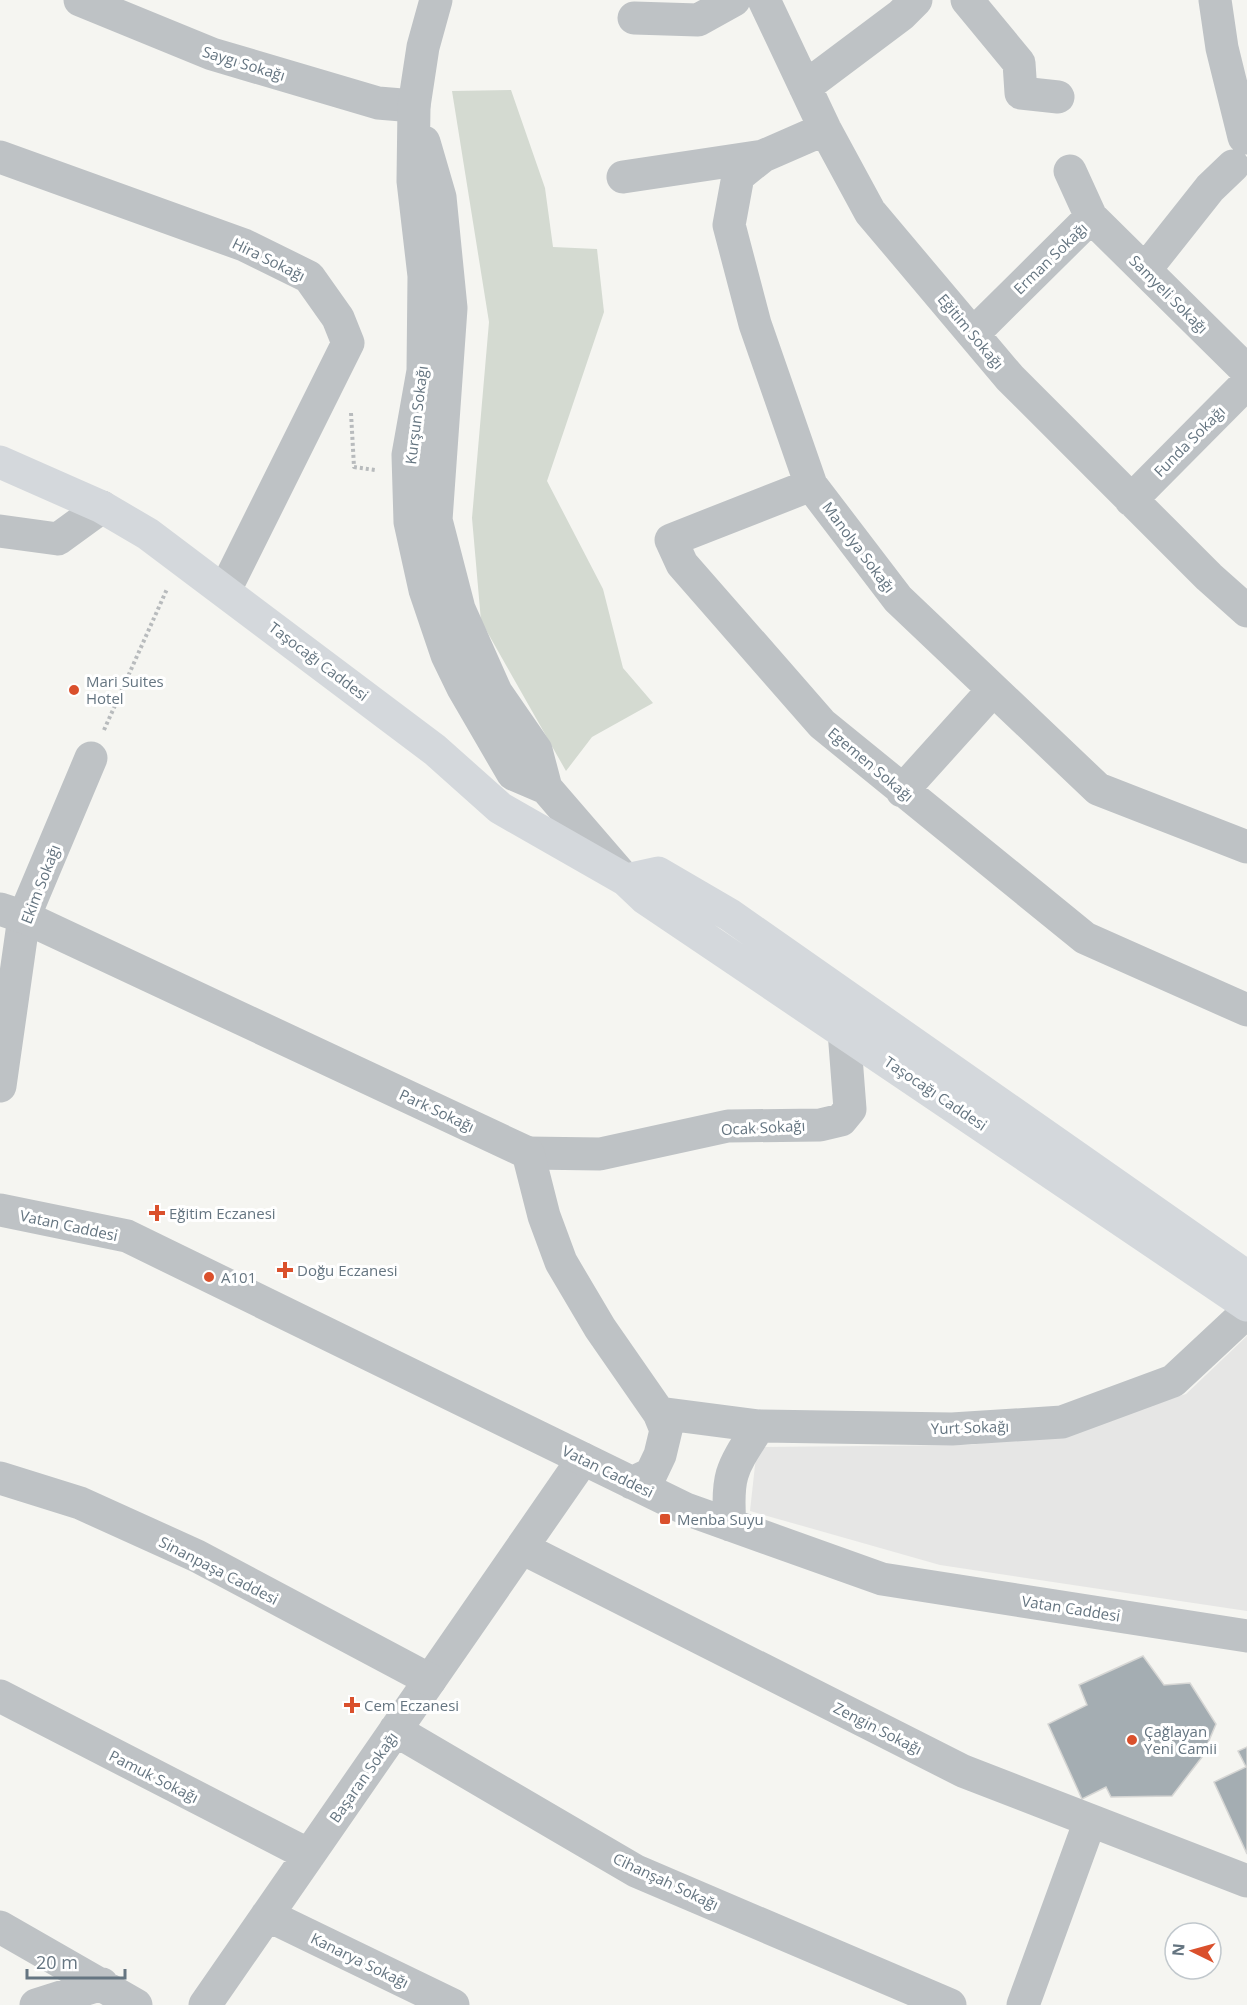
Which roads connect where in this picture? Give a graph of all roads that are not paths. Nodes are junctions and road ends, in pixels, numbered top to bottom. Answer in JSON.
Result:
{"nodes":[{"id":1,"x":80,"y":0,"type":"edge"},
{"id":2,"x":436,"y":0,"type":"edge"},
{"id":3,"x":734,"y":0,"type":"edge"},
{"id":4,"x":764,"y":0,"type":"edge"},
{"id":5,"x":916,"y":0,"type":"edge"},
{"id":6,"x":967,"y":0,"type":"edge"},
{"id":7,"x":1215,"y":0,"type":"edge"},
{"id":8,"x":634,"y":18,"type":"dead end"},
{"id":9,"x":1234,"y":46,"type":"edge"},
{"id":10,"x":805,"y":87,"type":"junction"},
{"id":11,"x":1058,"y":97,"type":"dead end"},
{"id":12,"x":414,"y":106,"type":"junction"},
{"id":13,"x":825,"y":129,"type":"junction"},
{"id":14,"x":1241,"y":147,"type":"edge"},
{"id":15,"x":763,"y":156,"type":"junction"},
{"id":16,"x":0,"y":157,"type":"edge"},
{"id":17,"x":1070,"y":171,"type":"dead end"},
{"id":18,"x":623,"y":177,"type":"dead end"},
{"id":19,"x":1091,"y":217,"type":"junction"},
{"id":20,"x":1145,"y":270,"type":"junction"},
{"id":21,"x":973,"y":333,"type":"junction"},
{"id":22,"x":1247,"y":371,"type":"edge"},
{"id":23,"x":1247,"y":383,"type":"edge"},
{"id":24,"x":0,"y":462,"type":"edge"},
{"id":25,"x":811,"y":485,"type":"junction"},
{"id":26,"x":1131,"y":500,"type":"junction"},
{"id":27,"x":102,"y":507,"type":"junction"},
{"id":28,"x":0,"y":531,"type":"edge"},
{"id":29,"x":225,"y":590,"type":"junction"},
{"id":30,"x":1247,"y":611,"type":"edge"},
{"id":31,"x":993,"y":690,"type":"junction"},
{"id":32,"x":91,"y":758,"type":"road end"},
{"id":33,"x":902,"y":791,"type":"junction"},
{"id":34,"x":1247,"y":847,"type":"edge"},
{"id":35,"x":626,"y":880,"type":"junction"},
{"id":36,"x":12,"y":913,"type":"edge"},
{"id":37,"x":1247,"y":1010,"type":"edge"},
{"id":38,"x":852,"y":1018,"type":"junction"},
{"id":39,"x":0,"y":1086,"type":"edge"},
{"id":40,"x":528,"y":1153,"type":"junction"},
{"id":41,"x":0,"y":1210,"type":"edge"},
{"id":42,"x":1247,"y":1277,"type":"edge"},
{"id":43,"x":1247,"y":1305,"type":"edge"},
{"id":44,"x":1247,"y":1312,"type":"edge"},
{"id":45,"x":659,"y":1413,"type":"junction"},
{"id":46,"x":759,"y":1426,"type":"junction"},
{"id":47,"x":583,"y":1460,"type":"junction"},
{"id":48,"x":0,"y":1478,"type":"edge"},
{"id":49,"x":632,"y":1483,"type":"junction"},
{"id":50,"x":730,"y":1525,"type":"junction"},
{"id":51,"x":522,"y":1548,"type":"junction"},
{"id":52,"x":1247,"y":1636,"type":"edge"},
{"id":53,"x":430,"y":1680,"type":"junction"},
{"id":54,"x":0,"y":1696,"type":"edge"},
{"id":55,"x":395,"y":1730,"type":"junction"},
{"id":56,"x":1090,"y":1821,"type":"junction"},
{"id":57,"x":309,"y":1855,"type":"junction"},
{"id":58,"x":1247,"y":1881,"type":"edge"},
{"id":59,"x":267,"y":1915,"type":"junction"},
{"id":60,"x":0,"y":1927,"type":"edge"},
{"id":61,"x":102,"y":1984,"type":"junction"},
{"id":62,"x":931,"y":2001,"type":"edge"},
{"id":63,"x":36,"y":2005,"type":"edge"},
{"id":64,"x":136,"y":2005,"type":"edge"},
{"id":65,"x":205,"y":2005,"type":"edge"},
{"id":66,"x":453,"y":2005,"type":"edge"},
{"id":67,"x":1023,"y":2005,"type":"edge"}],
"edges":[{"from":1,"to":12,"type":"street","name":"Saygı Sokağı"},
{"from":2,"to":12,"type":"street","name":"Kurşun Sokağı"},
{"from":3,"to":8,"type":"street"},
{"from":4,"to":10,"type":"street","name":"Eğitim Sokağı"},
{"from":5,"to":10,"type":"street"},
{"from":6,"to":11,"type":"street"},
{"from":7,"to":9,"type":"street"},
{"from":9,"to":14,"type":"street"},
{"from":10,"to":13,"type":"street","name":"Eğitim Sokağı"},
{"from":12,"to":35,"type":"street","name":"Kurşun Sokağı"},
{"from":13,"to":15,"type":"street","name":"Manolya Sokağı"},
{"from":13,"to":21,"type":"street","name":"Eğitim Sokağı"},
{"from":14,"to":20,"type":"street"},
{"from":15,"to":18,"type":"street"},
{"from":15,"to":25,"type":"street","name":"Manolya Sokağı"},
{"from":16,"to":29,"type":"street","name":"Hira Sokağı"},
{"from":17,"to":19,"type":"street","name":"Erman Sokağı"},
{"from":19,"to":20,"type":"street","name":"Samyeli Sokağı"},
{"from":19,"to":21,"type":"street","name":"Erman Sokağı"},
{"from":20,"to":22,"type":"street","name":"Samyeli Sokağı"},
{"from":21,"to":26,"type":"street","name":"Eğitim Sokağı"},
{"from":23,"to":26,"type":"street","name":"Funda Sokağı"},
{"from":24,"to":27,"type":"main road","name":"Taşocağı Caddesi"},
{"from":25,"to":31,"type":"street","name":"Manolya Sokağı"},
{"from":25,"to":33,"type":"street","name":"Egemen Sokağı"},
{"from":26,"to":30,"type":"street","name":"Eğitim Sokağı"},
{"from":27,"to":28,"type":"street"},
{"from":27,"to":29,"type":"main road","name":"Taşocağı Caddesi"},
{"from":29,"to":35,"type":"main road","name":"Taşocağı Caddesi"},
{"from":31,"to":33,"type":"street"},
{"from":31,"to":34,"type":"street","name":"Manolya Sokağı"},
{"from":32,"to":36,"type":"street","name":"Ekim Sokağı"},
{"from":33,"to":37,"type":"street","name":"Egemen Sokağı"},
{"from":35,"to":38,"type":"main road","name":"Taşocağı Caddesi"},
{"from":36,"to":39,"type":"street","name":"Ekim Sokağı"},
{"from":36,"to":40,"type":"street","name":"Park Sokağı"},
{"from":38,"to":40,"type":"street","name":"Ocak Sokağı"},
{"from":38,"to":42,"type":"main road","name":"Taşocağı Caddesi"},
{"from":38,"to":43,"type":"main road","name":"Taşocağı Caddesi"},
{"from":40,"to":45,"type":"street"},
{"from":41,"to":47,"type":"street","name":"Vatan Caddesi"},
{"from":44,"to":46,"type":"street","name":"Yurt Sokağı"},
{"from":45,"to":46,"type":"street","name":"Yurt Sokağı"},
{"from":45,"to":49,"type":"street"},
{"from":46,"to":50,"type":"street"},
{"from":47,"to":49,"type":"street","name":"Vatan Caddesi"},
{"from":47,"to":51,"type":"street","name":"Başaran Sokağı"},
{"from":48,"to":53,"type":"street","name":"Sinanpaşa Caddesi"},
{"from":49,"to":50,"type":"street","name":"Vatan Caddesi"},
{"from":50,"to":52,"type":"street","name":"Vatan Caddesi"},
{"from":51,"to":53,"type":"street","name":"Başaran Sokağı"},
{"from":51,"to":56,"type":"street","name":"Zengin Sokağı"},
{"from":53,"to":55,"type":"street","name":"Başaran Sokağı"},
{"from":54,"to":57,"type":"street","name":"Pamuk Sokağı"},
{"from":55,"to":57,"type":"street","name":"Başaran Sokağı"},
{"from":55,"to":62,"type":"street","name":"Cihanşah Sokağı"},
{"from":56,"to":58,"type":"street","name":"Zengin Sokağı"},
{"from":56,"to":67,"type":"street"},
{"from":57,"to":59,"type":"street","name":"Başaran Sokağı"},
{"from":59,"to":65,"type":"street","name":"Başaran Sokağı"},
{"from":59,"to":66,"type":"street","name":"Kanarya Sokağı"},
{"from":60,"to":61,"type":"street"},
{"from":61,"to":63,"type":"street"},
{"from":61,"to":64,"type":"street"}]}
